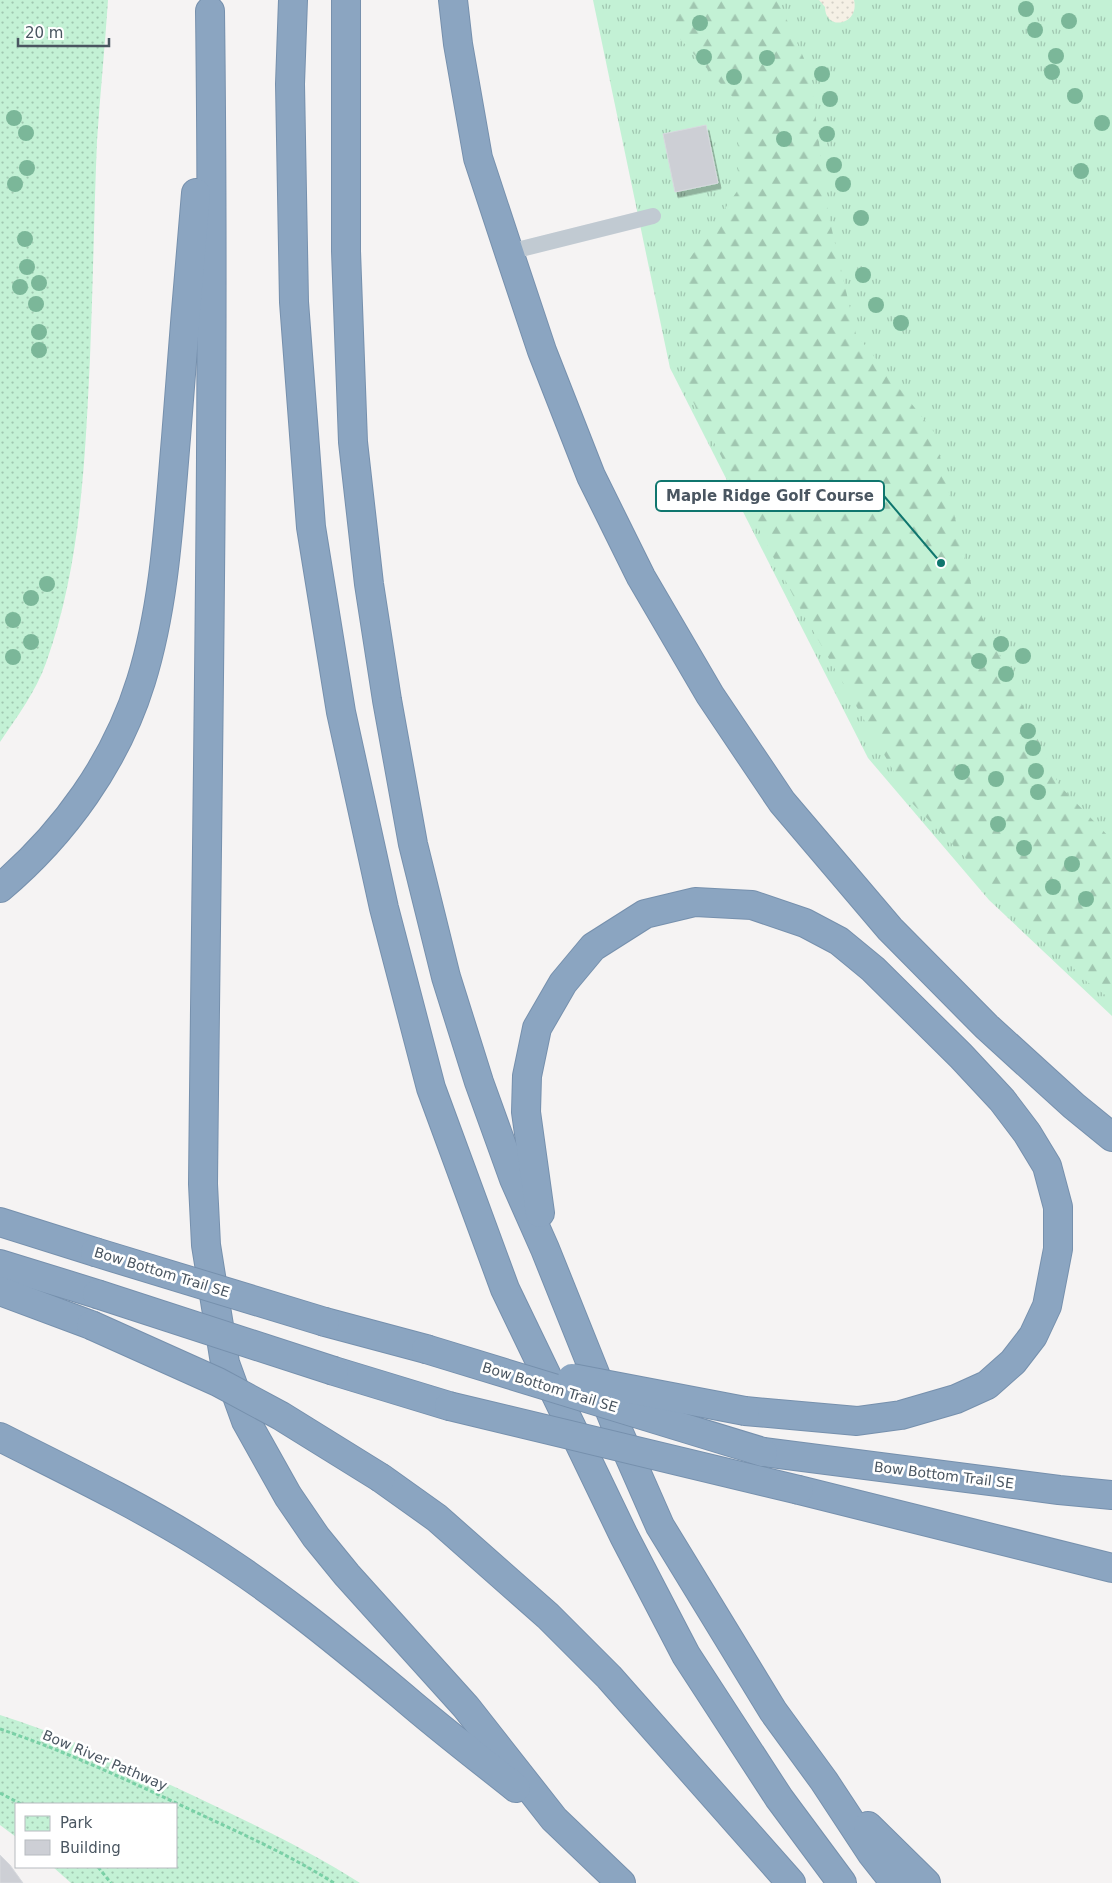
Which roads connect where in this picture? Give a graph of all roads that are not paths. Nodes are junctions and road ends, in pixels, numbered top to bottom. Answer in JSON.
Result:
{"nodes":[{"id":1,"x":293,"y":0,"type":"edge"},
{"id":2,"x":346,"y":0,"type":"edge"},
{"id":3,"x":453,"y":0,"type":"edge"},
{"id":4,"x":210,"y":5,"type":"edge"},
{"id":5,"x":652,"y":216,"type":"dead end"},
{"id":6,"x":509,"y":252,"type":"junction"},
{"id":7,"x":0,"y":888,"type":"edge"},
{"id":8,"x":1112,"y":1137,"type":"edge"},
{"id":9,"x":0,"y":1222,"type":"edge"},
{"id":10,"x":545,"y":1249,"type":"junction"},
{"id":11,"x":0,"y":1264,"type":"edge"},
{"id":12,"x":0,"y":1292,"type":"edge"},
{"id":13,"x":426,"y":1349,"type":"junction"},
{"id":14,"x":0,"y":1437,"type":"edge"},
{"id":15,"x":1112,"y":1495,"type":"edge"},
{"id":16,"x":1112,"y":1568,"type":"edge"},
{"id":17,"x":824,"y":1781,"type":"junction"},
{"id":18,"x":554,"y":1819,"type":"junction"},
{"id":19,"x":622,"y":1883,"type":"edge"},
{"id":20,"x":791,"y":1883,"type":"edge"},
{"id":21,"x":842,"y":1883,"type":"edge"},
{"id":22,"x":895,"y":1883,"type":"edge"},
{"id":23,"x":926,"y":1883,"type":"edge"}],
"edges":[{"from":1,"to":21,"type":"highway"},
{"from":2,"to":10,"type":"highway"},
{"from":3,"to":6,"type":"highway"},
{"from":4,"to":7,"type":"highway"},
{"from":4,"to":18,"type":"highway"},
{"from":5,"to":6,"type":"lane"},
{"from":6,"to":8,"type":"highway"},
{"from":9,"to":13,"type":"highway","name":"Bow Bottom Trail SE","bridge":true},
{"from":10,"to":13,"type":"highway","bridge":true},
{"from":10,"to":17,"type":"highway"},
{"from":11,"to":16,"type":"highway","bridge":true},
{"from":12,"to":20,"type":"highway","bridge":true},
{"from":13,"to":15,"type":"highway","name":"Bow Bottom Trail SE","bridge":true},
{"from":14,"to":18,"type":"highway"},
{"from":17,"to":22,"type":"highway"},
{"from":17,"to":23,"type":"highway"},
{"from":18,"to":19,"type":"highway"}]}
